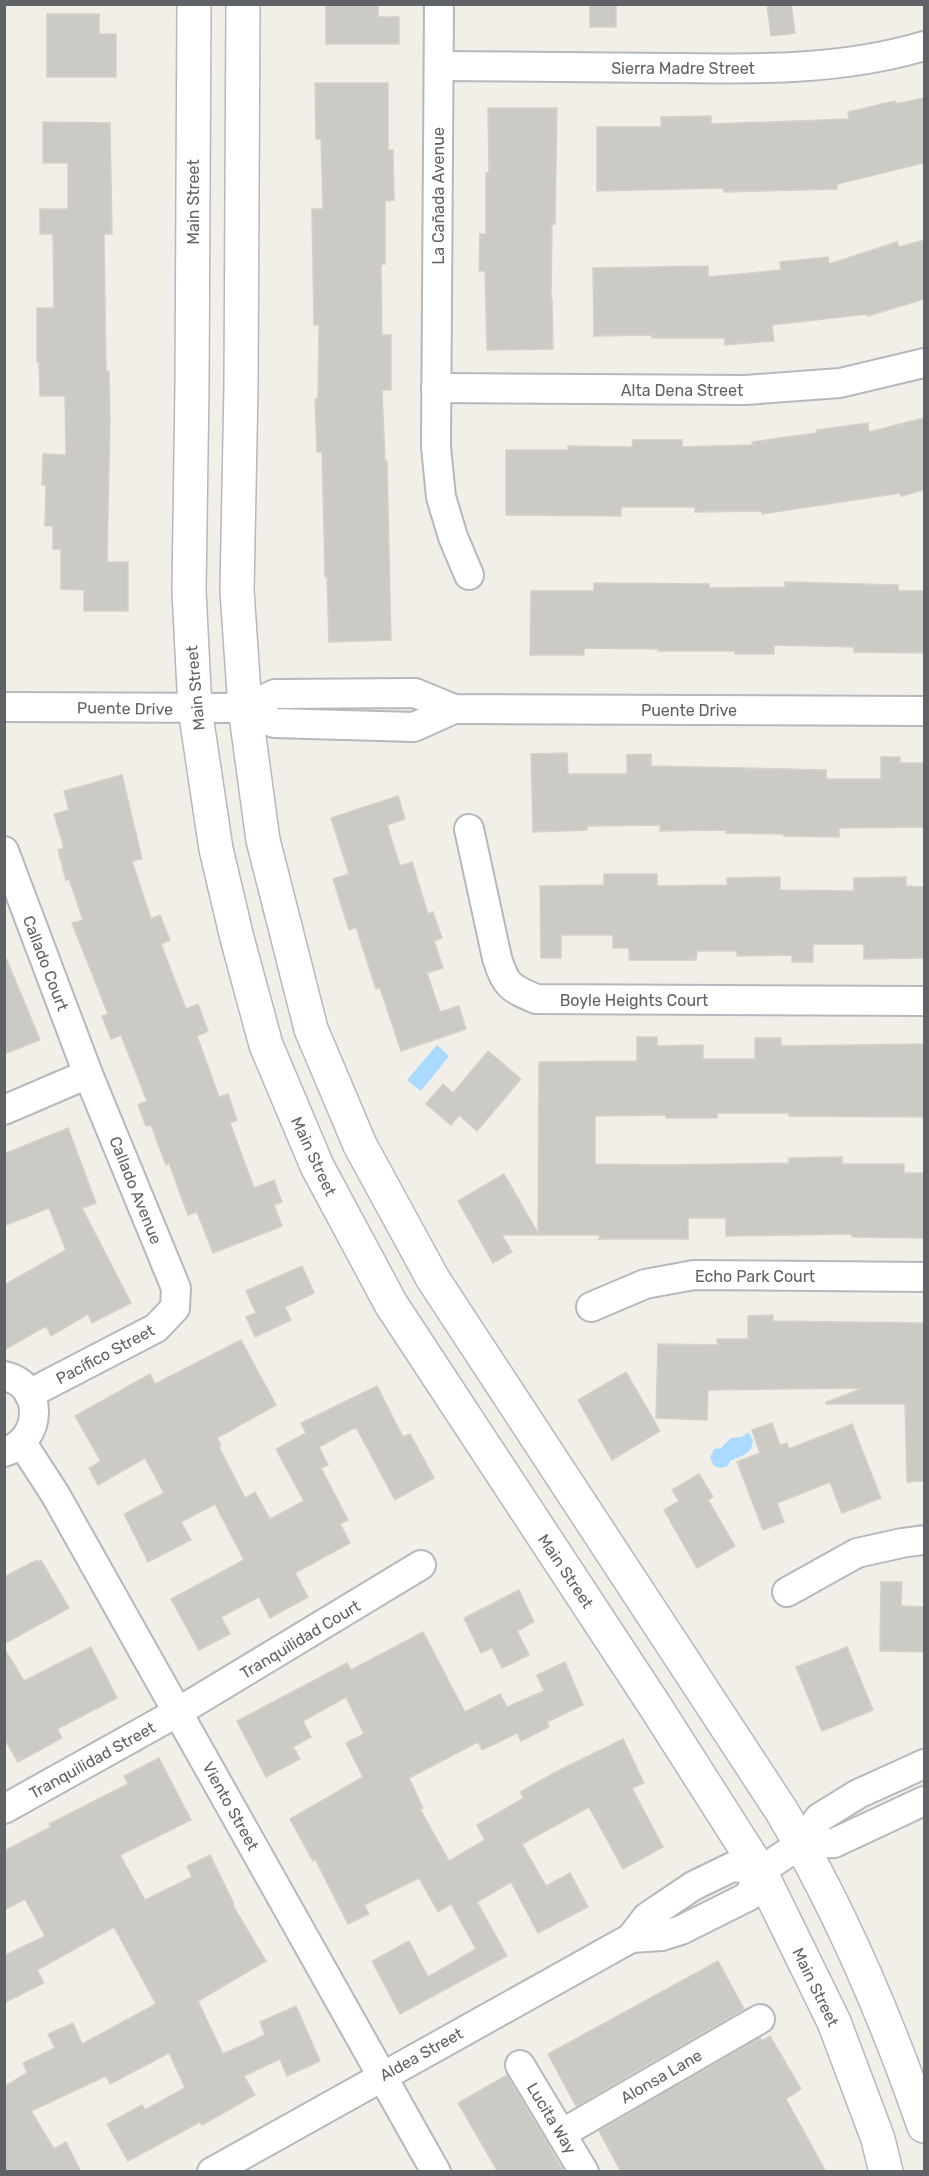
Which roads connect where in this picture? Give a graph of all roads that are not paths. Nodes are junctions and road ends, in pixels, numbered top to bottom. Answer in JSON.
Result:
{"nodes":[{"id":1,"x":194,"y":4,"type":"edge"},
{"id":2,"x":243,"y":4,"type":"edge"},
{"id":3,"x":439,"y":4,"type":"edge"},
{"id":4,"x":924,"y":46,"type":"edge"},
{"id":5,"x":439,"y":66,"type":"junction"},
{"id":6,"x":924,"y":363,"type":"edge"},
{"id":7,"x":436,"y":388,"type":"junction"},
{"id":8,"x":469,"y":575,"type":"dead end"},
{"id":9,"x":4,"y":707,"type":"edge"},
{"id":10,"x":245,"y":708,"type":"junction"},
{"id":11,"x":195,"y":709,"type":"junction"},
{"id":12,"x":924,"y":711,"type":"edge"},
{"id":13,"x":469,"y":830,"type":"dead end"},
{"id":14,"x":4,"y":851,"type":"edge"},
{"id":15,"x":924,"y":1001,"type":"edge"},
{"id":16,"x":88,"y":1074,"type":"junction"},
{"id":17,"x":4,"y":1110,"type":"edge"},
{"id":18,"x":924,"y":1277,"type":"edge"},
{"id":19,"x":591,"y":1307,"type":"dead end"},
{"id":20,"x":175,"y":1308,"type":"joint"},
{"id":21,"x":4,"y":1376,"type":"edge"},
{"id":22,"x":29,"y":1394,"type":"junction"},
{"id":23,"x":13,"y":1448,"type":"edge"},
{"id":24,"x":924,"y":1540,"type":"edge"},
{"id":25,"x":421,"y":1565,"type":"dead end"},
{"id":26,"x":787,"y":1592,"type":"dead end"},
{"id":27,"x":178,"y":1712,"type":"junction"},
{"id":28,"x":924,"y":1764,"type":"edge"},
{"id":29,"x":924,"y":1800,"type":"edge"},
{"id":30,"x":4,"y":1809,"type":"edge"},
{"id":31,"x":801,"y":1844,"type":"junction"},
{"id":32,"x":760,"y":1871,"type":"junction"},
{"id":33,"x":760,"y":2019,"type":"dead end"},
{"id":34,"x":520,"y":2065,"type":"dead end"},
{"id":35,"x":383,"y":2075,"type":"junction"},
{"id":36,"x":924,"y":2126,"type":"edge"},
{"id":37,"x":561,"y":2134,"type":"junction"},
{"id":38,"x":212,"y":2172,"type":"edge"},
{"id":39,"x":436,"y":2172,"type":"edge"},
{"id":40,"x":584,"y":2172,"type":"edge"},
{"id":41,"x":886,"y":2172,"type":"edge"}],
"edges":[{"from":1,"to":11,"type":"street","name":"Main Street"},
{"from":2,"to":10,"type":"street"},
{"from":3,"to":5,"type":"street","name":"La Cañada Avenue"},
{"from":4,"to":5,"type":"street","name":"Sierra Madre Street"},
{"from":5,"to":7,"type":"street","name":"La Cañada Avenue"},
{"from":6,"to":7,"type":"street","name":"Alta Dena Street"},
{"from":7,"to":8,"type":"street","name":"La Cañada Avenue"},
{"from":9,"to":11,"type":"street","name":"Puente Drive"},
{"from":10,"to":11,"type":"street","name":"Puente Drive"},
{"from":10,"to":12,"type":"street","name":"Puente Drive"},
{"from":10,"to":31,"type":"street"},
{"from":11,"to":32,"type":"street","name":"Main Street"},
{"from":13,"to":15,"type":"street","name":"Boyle Heights Court"},
{"from":14,"to":16,"type":"street","name":"Callado Court"},
{"from":16,"to":17,"type":"street"},
{"from":16,"to":20,"type":"street","name":"Callado Avenue"},
{"from":18,"to":19,"type":"street","name":"Echo Park Court"},
{"from":20,"to":22,"type":"street","name":"Pacífico Street"},
{"from":21,"to":22,"type":"street"},
{"from":22,"to":23,"type":"street"},
{"from":23,"to":27,"type":"street","name":"Viento Street"},
{"from":24,"to":26,"type":"street"},
{"from":25,"to":27,"type":"street","name":"Tranquilidad Court"},
{"from":27,"to":30,"type":"street","name":"Tranquilidad Street"},
{"from":27,"to":35,"type":"street","name":"Viento Street"},
{"from":28,"to":31,"type":"street"},
{"from":29,"to":31,"type":"street"},
{"from":31,"to":32,"type":"street"},
{"from":31,"to":36,"type":"street"},
{"from":32,"to":35,"type":"street","name":"Aldea Street"},
{"from":32,"to":41,"type":"street","name":"Main Street"},
{"from":33,"to":37,"type":"street","name":"Alonsa Lane"},
{"from":34,"to":37,"type":"street","name":"Lucita Way"},
{"from":35,"to":38,"type":"street","name":"Aldea Street"},
{"from":35,"to":39,"type":"street","name":"Viento Street"},
{"from":37,"to":40,"type":"street","name":"Lucita Way"}]}
